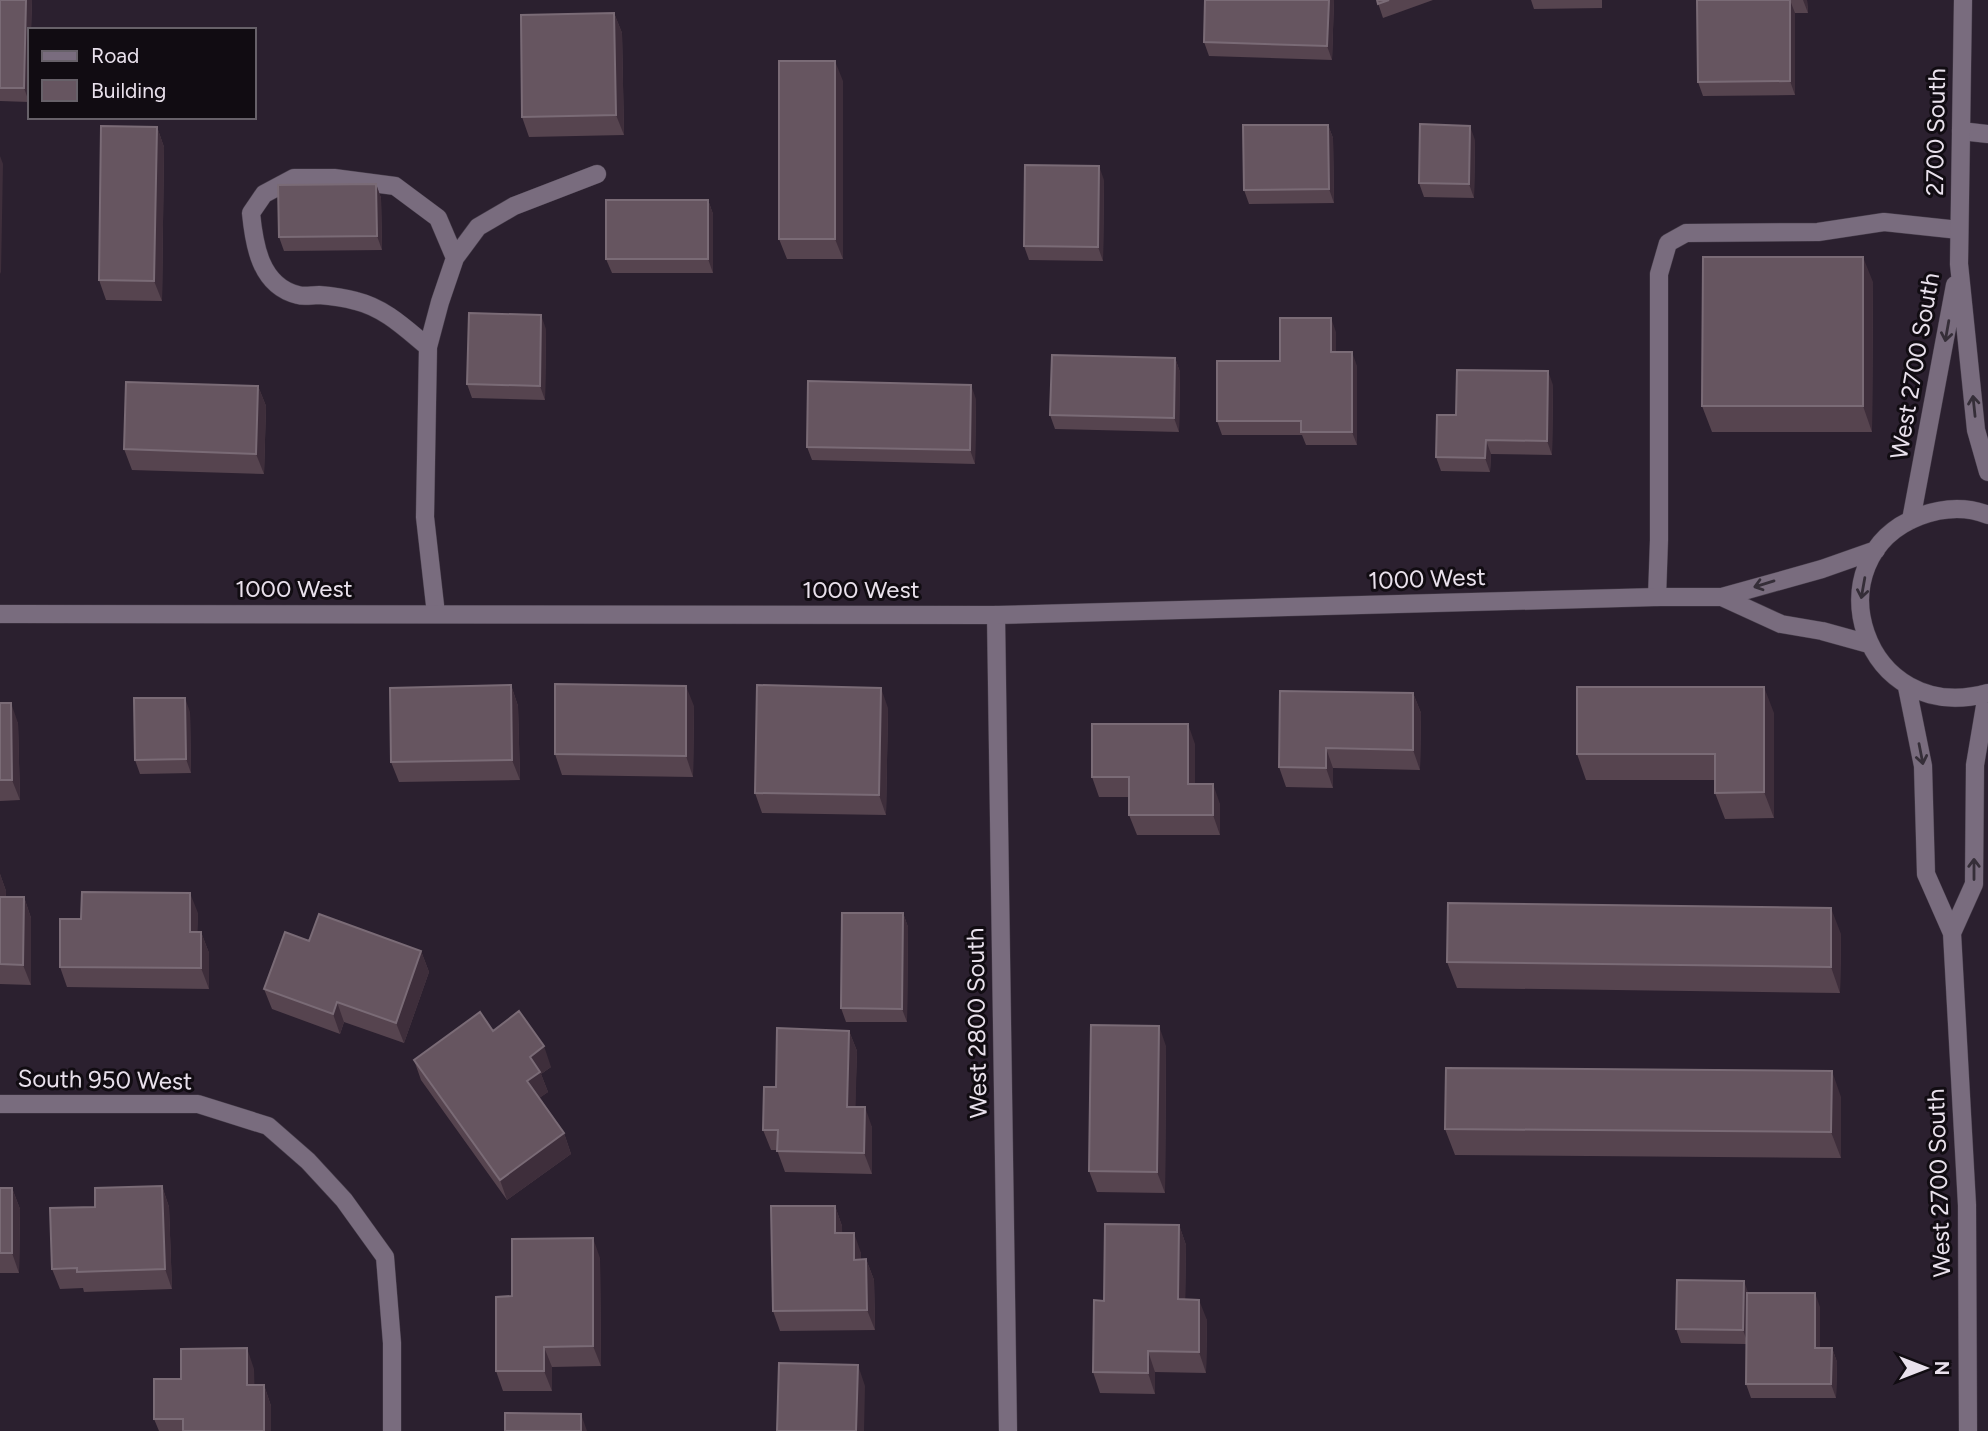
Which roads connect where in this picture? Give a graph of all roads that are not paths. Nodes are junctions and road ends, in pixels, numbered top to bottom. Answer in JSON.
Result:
{"nodes":[{"id":1,"x":1963,"y":0,"type":"edge"},
{"id":2,"x":1961,"y":131,"type":"junction"},
{"id":3,"x":1988,"y":134,"type":"edge"},
{"id":4,"x":597,"y":174,"type":"dead end"},
{"id":5,"x":1959,"y":230,"type":"junction"},
{"id":6,"x":455,"y":258,"type":"junction"},
{"id":7,"x":1959,"y":264,"type":"junction"},
{"id":8,"x":428,"y":347,"type":"junction"},
{"id":9,"x":1988,"y":472,"type":"edge"},
{"id":10,"x":1988,"y":515,"type":"edge"},
{"id":11,"x":1912,"y":520,"type":"junction"},
{"id":12,"x":1876,"y":550,"type":"junction"},
{"id":13,"x":1657,"y":597,"type":"junction"},
{"id":14,"x":1722,"y":597,"type":"junction"},
{"id":15,"x":0,"y":614,"type":"edge"},
{"id":16,"x":436,"y":614,"type":"junction"},
{"id":17,"x":996,"y":615,"type":"junction"},
{"id":18,"x":1869,"y":645,"type":"junction"},
{"id":19,"x":1907,"y":687,"type":"junction"},
{"id":20,"x":1987,"y":694,"type":"edge"},
{"id":21,"x":1952,"y":933,"type":"junction"},
{"id":22,"x":0,"y":1104,"type":"edge"},
{"id":23,"x":393,"y":1431,"type":"edge"},
{"id":24,"x":1008,"y":1431,"type":"edge"},
{"id":25,"x":1968,"y":1431,"type":"edge"}],
"edges":[{"from":1,"to":2,"type":"main road","name":"2700 South"},
{"from":2,"to":3,"type":"main road"},
{"from":2,"to":5,"type":"main road","name":"2700 South"},
{"from":4,"to":6,"type":"main road"},
{"from":5,"to":7,"type":"main road","name":"2700 South"},
{"from":5,"to":13,"type":"main road"},
{"from":6,"to":8,"type":"main road"},
{"from":6,"to":8,"type":"main road"},
{"from":9,"to":7,"type":"main road","name":"West 2700 South","one_way":true},
{"from":7,"to":11,"type":"main road","name":"West 2700 South","one_way":true},
{"from":8,"to":16,"type":"main road"},
{"from":10,"to":11,"type":"main road"},
{"from":11,"to":12,"type":"main road"},
{"from":12,"to":14,"type":"main road","one_way":true},
{"from":12,"to":18,"type":"main road","one_way":true},
{"from":13,"to":14,"type":"main road","name":"1000 West"},
{"from":13,"to":17,"type":"main road","name":"1000 West"},
{"from":14,"to":18,"type":"main road"},
{"from":15,"to":16,"type":"main road","name":"1000 West"},
{"from":16,"to":17,"type":"main road","name":"1000 West"},
{"from":17,"to":24,"type":"main road","name":"West 2800 South"},
{"from":18,"to":19,"type":"main road"},
{"from":19,"to":20,"type":"main road"},
{"from":19,"to":21,"type":"main road","name":"West 2700 South","one_way":true},
{"from":21,"to":20,"type":"main road","name":"West 2700 South","one_way":true},
{"from":21,"to":25,"type":"main road","name":"West 2700 South"},
{"from":22,"to":23,"type":"main road","name":"South 950 West"}]}
